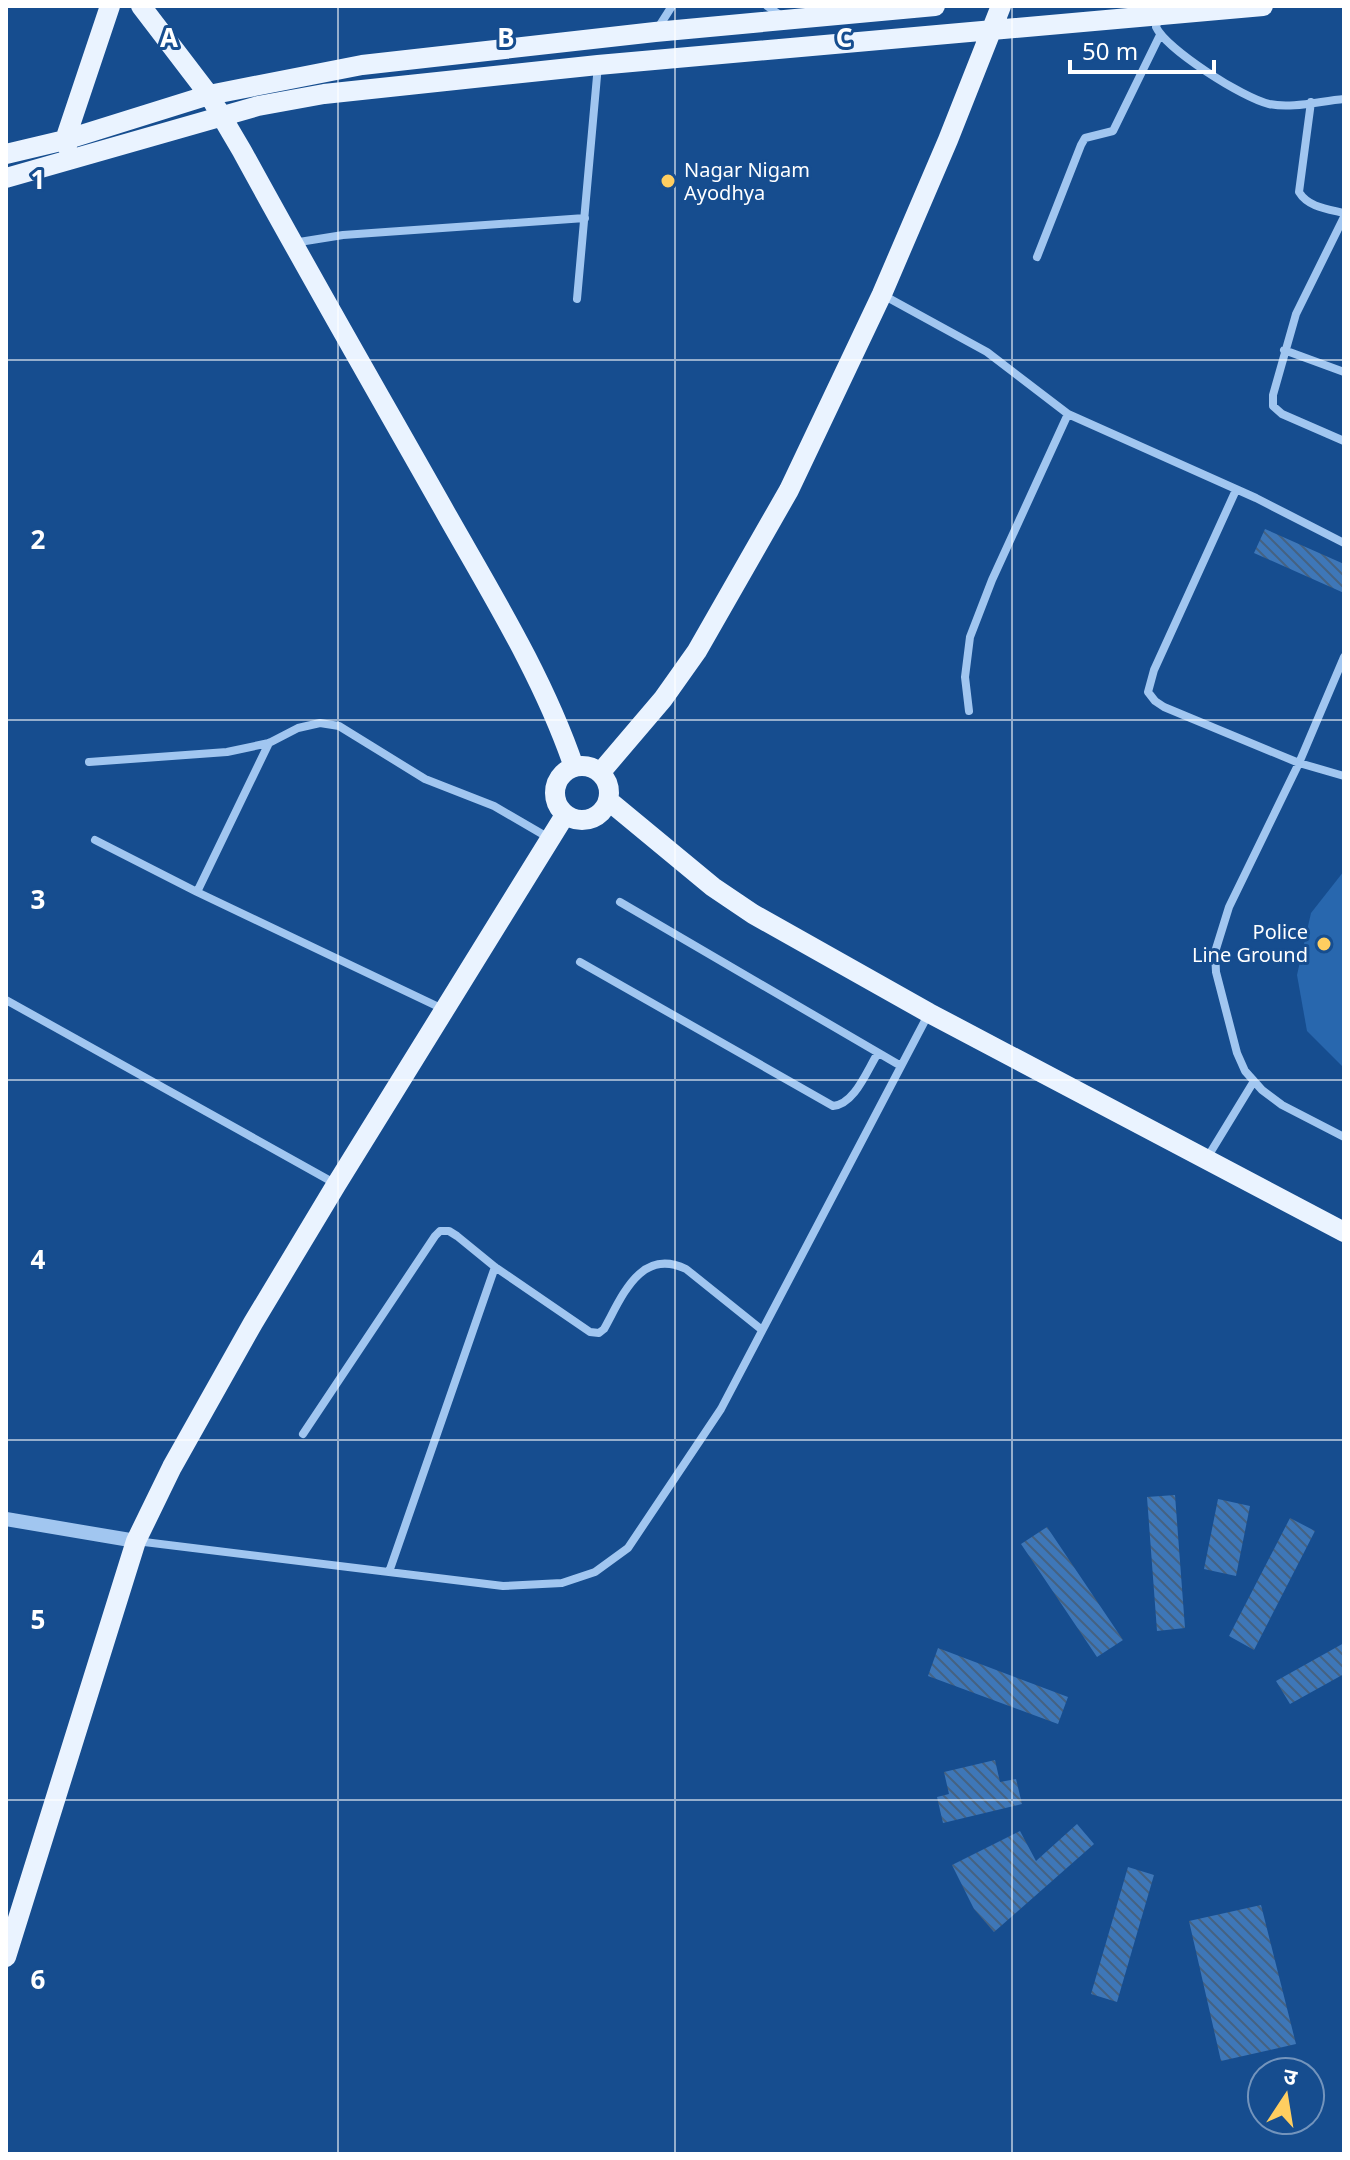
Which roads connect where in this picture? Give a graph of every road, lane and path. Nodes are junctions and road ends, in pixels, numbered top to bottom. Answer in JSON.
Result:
{"nodes":[{"id":1,"x":110,"y":6,"type":"edge"},
{"id":2,"x":141,"y":6,"type":"edge"},
{"id":3,"x":672,"y":6,"type":"edge"},
{"id":4,"x":767,"y":6,"type":"edge"},
{"id":5,"x":935,"y":6,"type":"edge"},
{"id":6,"x":1001,"y":6,"type":"edge"},
{"id":7,"x":1263,"y":6,"type":"edge"},
{"id":8,"x":785,"y":19,"type":"junction"},
{"id":9,"x":1160,"y":19,"type":"edge"},
{"id":10,"x":992,"y":29,"type":"junction"},
{"id":11,"x":655,"y":32,"type":"junction"},
{"id":12,"x":598,"y":65,"type":"junction"},
{"id":13,"x":209,"y":95,"type":"junction"},
{"id":14,"x":1344,"y":99,"type":"edge"},
{"id":15,"x":1311,"y":102,"type":"junction"},
{"id":16,"x":222,"y":118,"type":"junction"},
{"id":17,"x":65,"y":140,"type":"junction"},
{"id":18,"x":6,"y":154,"type":"edge"},
{"id":19,"x":72,"y":161,"type":"junction"},
{"id":20,"x":6,"y":178,"type":"edge"},
{"id":21,"x":1344,"y":215,"type":"edge"},
{"id":22,"x":585,"y":218,"type":"junction"},
{"id":23,"x":292,"y":243,"type":"junction"},
{"id":24,"x":1037,"y":257,"type":"dead end"},
{"id":25,"x":882,"y":294,"type":"junction"},
{"id":26,"x":577,"y":299,"type":"dead end"},
{"id":27,"x":1284,"y":350,"type":"junction"},
{"id":28,"x":1344,"y":372,"type":"edge"},
{"id":29,"x":1068,"y":414,"type":"junction"},
{"id":30,"x":1344,"y":441,"type":"edge"},
{"id":31,"x":1236,"y":490,"type":"junction"},
{"id":32,"x":1344,"y":543,"type":"edge"},
{"id":33,"x":1344,"y":657,"type":"edge"},
{"id":34,"x":969,"y":711,"type":"dead end"},
{"id":35,"x":269,"y":743,"type":"junction"},
{"id":36,"x":89,"y":762,"type":"dead end"},
{"id":37,"x":1299,"y":763,"type":"junction"},
{"id":38,"x":574,"y":767,"type":"junction"},
{"id":39,"x":600,"y":773,"type":"junction"},
{"id":40,"x":1344,"y":776,"type":"edge"},
{"id":41,"x":609,"y":801,"type":"junction"},
{"id":42,"x":565,"y":815,"type":"junction"},
{"id":43,"x":549,"y":838,"type":"junction"},
{"id":44,"x":95,"y":840,"type":"dead end"},
{"id":45,"x":197,"y":892,"type":"junction"},
{"id":46,"x":620,"y":902,"type":"dead end"},
{"id":47,"x":580,"y":962,"type":"dead end"},
{"id":48,"x":6,"y":1000,"type":"edge"},
{"id":49,"x":443,"y":1009,"type":"junction"},
{"id":50,"x":929,"y":1013,"type":"junction"},
{"id":51,"x":878,"y":1053,"type":"junction"},
{"id":52,"x":901,"y":1066,"type":"junction"},
{"id":53,"x":1254,"y":1081,"type":"junction"},
{"id":54,"x":1344,"y":1137,"type":"edge"},
{"id":55,"x":1207,"y":1159,"type":"junction"},
{"id":56,"x":336,"y":1185,"type":"junction"},
{"id":57,"x":1344,"y":1232,"type":"edge"},
{"id":58,"x":495,"y":1267,"type":"junction"},
{"id":59,"x":762,"y":1330,"type":"junction"},
{"id":60,"x":303,"y":1434,"type":"dead end"},
{"id":61,"x":6,"y":1519,"type":"edge"},
{"id":62,"x":136,"y":1541,"type":"junction"},
{"id":63,"x":389,"y":1572,"type":"junction"},
{"id":64,"x":6,"y":1957,"type":"edge"}],
"edges":[{"from":1,"to":17,"type":"main road"},
{"from":2,"to":13,"type":"main road"},
{"from":3,"to":11,"type":"street"},
{"from":4,"to":8,"type":"street"},
{"from":5,"to":8,"type":"main road"},
{"from":6,"to":10,"type":"main road"},
{"from":7,"to":9,"type":"main road"},
{"from":8,"to":11,"type":"main road"},
{"from":9,"to":10,"type":"main road"},
{"from":9,"to":15,"type":"street"},
{"from":9,"to":24,"type":"street"},
{"from":10,"to":12,"type":"main road"},
{"from":10,"to":25,"type":"main road"},
{"from":11,"to":13,"type":"main road"},
{"from":12,"to":16,"type":"main road"},
{"from":12,"to":22,"type":"street"},
{"from":13,"to":16,"type":"main road"},
{"from":13,"to":17,"type":"main road"},
{"from":14,"to":15,"type":"street"},
{"from":15,"to":21,"type":"street"},
{"from":16,"to":19,"type":"main road"},
{"from":16,"to":23,"type":"main road"},
{"from":17,"to":18,"type":"main road"},
{"from":17,"to":19,"type":"main road"},
{"from":19,"to":20,"type":"main road"},
{"from":21,"to":27,"type":"street"},
{"from":22,"to":23,"type":"street"},
{"from":22,"to":26,"type":"street"},
{"from":23,"to":38,"type":"main road"},
{"from":25,"to":29,"type":"street"},
{"from":25,"to":39,"type":"main road"},
{"from":27,"to":28,"type":"street"},
{"from":27,"to":30,"type":"street"},
{"from":29,"to":31,"type":"street"},
{"from":29,"to":34,"type":"street"},
{"from":31,"to":32,"type":"street"},
{"from":31,"to":37,"type":"street"},
{"from":33,"to":37,"type":"street"},
{"from":35,"to":36,"type":"street"},
{"from":35,"to":43,"type":"street"},
{"from":35,"to":45,"type":"street"},
{"from":37,"to":40,"type":"street"},
{"from":37,"to":53,"type":"street"},
{"from":38,"to":39,"type":"main road"},
{"from":38,"to":42,"type":"main road"},
{"from":39,"to":41,"type":"main road"},
{"from":41,"to":42,"type":"main road"},
{"from":41,"to":50,"type":"main road"},
{"from":42,"to":43,"type":"main road"},
{"from":43,"to":49,"type":"main road"},
{"from":44,"to":45,"type":"street"},
{"from":45,"to":49,"type":"street"},
{"from":46,"to":51,"type":"street"},
{"from":47,"to":51,"type":"street"},
{"from":48,"to":56,"type":"street"},
{"from":49,"to":56,"type":"main road"},
{"from":50,"to":52,"type":"street"},
{"from":50,"to":55,"type":"main road"},
{"from":51,"to":52,"type":"street"},
{"from":52,"to":59,"type":"street"},
{"from":53,"to":54,"type":"street"},
{"from":53,"to":55,"type":"street"},
{"from":55,"to":57,"type":"main road"},
{"from":56,"to":62,"type":"main road"},
{"from":58,"to":59,"type":"street"},
{"from":58,"to":60,"type":"street"},
{"from":58,"to":63,"type":"street"},
{"from":59,"to":63,"type":"street"},
{"from":61,"to":62,"type":"street"},
{"from":62,"to":63,"type":"street"},
{"from":62,"to":64,"type":"main road"}]}
